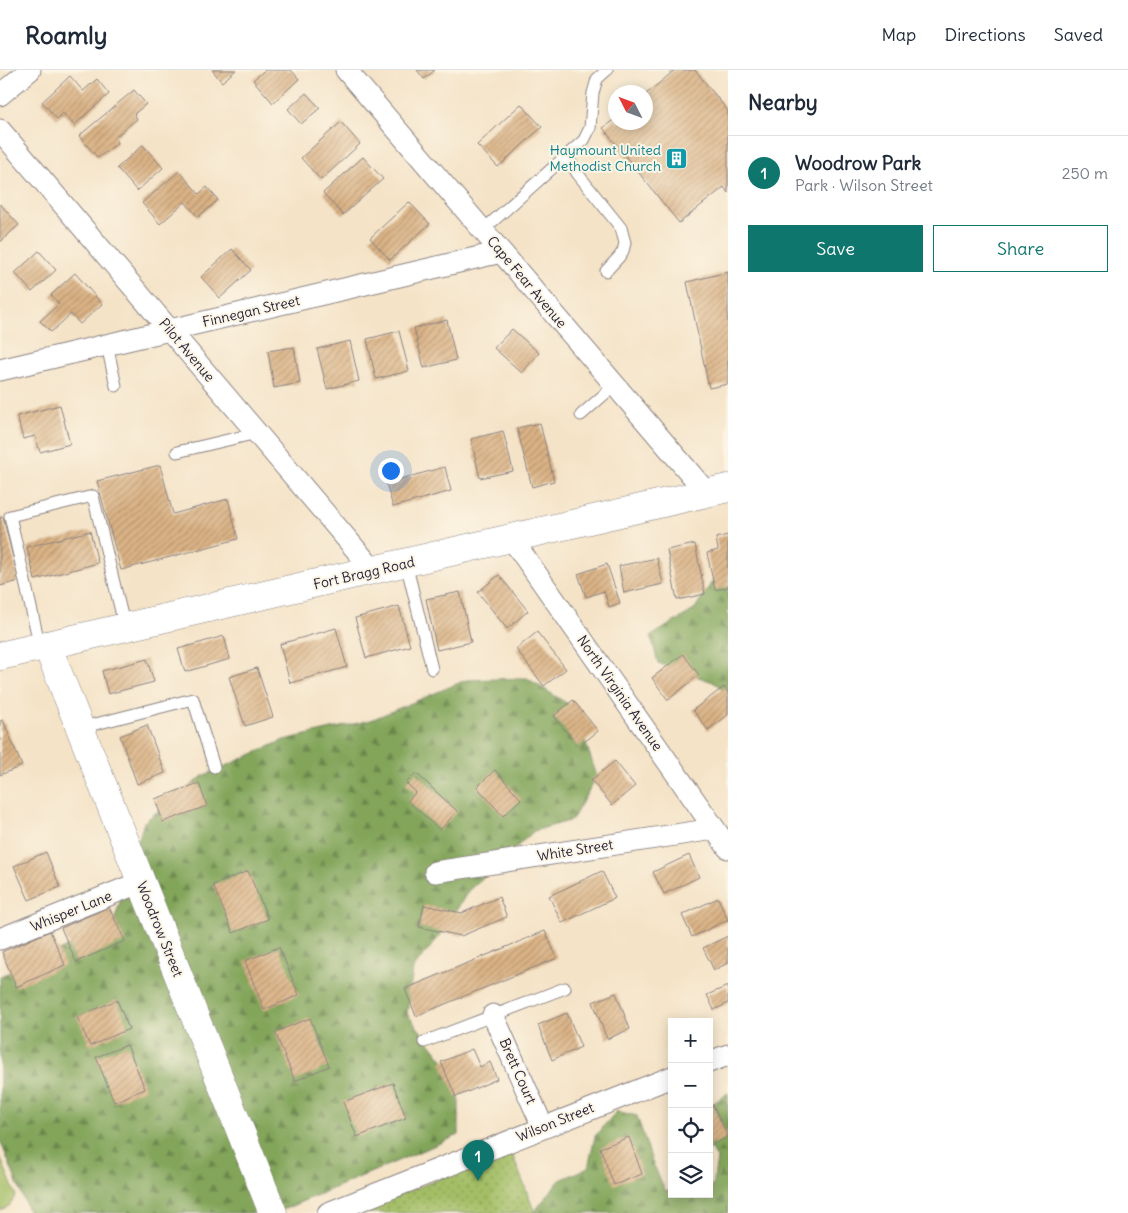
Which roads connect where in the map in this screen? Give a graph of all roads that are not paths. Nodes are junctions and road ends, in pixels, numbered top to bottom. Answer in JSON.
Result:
{"nodes":[{"id":1,"x":30,"y":70,"type":"edge"},
{"id":2,"x":346,"y":70,"type":"edge"},
{"id":3,"x":607,"y":70,"type":"edge"},
{"id":4,"x":0,"y":96,"type":"edge"},
{"id":5,"x":0,"y":130,"type":"edge"},
{"id":6,"x":567,"y":156,"type":"junction"},
{"id":7,"x":483,"y":230,"type":"junction"},
{"id":8,"x":502,"y":252,"type":"junction"},
{"id":9,"x":606,"y":271,"type":"dead end"},
{"id":10,"x":170,"y":330,"type":"junction"},
{"id":11,"x":107,"y":345,"type":"junction"},
{"id":12,"x":0,"y":370,"type":"edge"},
{"id":13,"x":615,"y":385,"type":"junction"},
{"id":14,"x":116,"y":386,"type":"dead end"},
{"id":15,"x":581,"y":415,"type":"dead end"},
{"id":16,"x":257,"y":433,"type":"junction"},
{"id":17,"x":177,"y":452,"type":"dead end"},
{"id":18,"x":718,"y":491,"type":"edge"},
{"id":19,"x":512,"y":539,"type":"junction"},
{"id":20,"x":406,"y":563,"type":"junction"},
{"id":21,"x":374,"y":571,"type":"junction"},
{"id":22,"x":125,"y":628,"type":"junction"},
{"id":23,"x":44,"y":646,"type":"junction"},
{"id":24,"x":0,"y":656,"type":"edge"},
{"id":25,"x":432,"y":669,"type":"dead end"},
{"id":26,"x":80,"y":728,"type":"junction"},
{"id":27,"x":214,"y":768,"type":"dead end"},
{"id":28,"x":714,"y":829,"type":"junction"},
{"id":29,"x":728,"y":848,"type":"edge"},
{"id":30,"x":435,"y":872,"type":"dead end"},
{"id":31,"x":141,"y":882,"type":"junction"},
{"id":32,"x":0,"y":939,"type":"edge"},
{"id":33,"x":565,"y":988,"type":"dead end"},
{"id":34,"x":493,"y":1016,"type":"junction"},
{"id":35,"x":424,"y":1042,"type":"dead end"},
{"id":36,"x":728,"y":1055,"type":"edge"},
{"id":37,"x":713,"y":1061,"type":"edge"},
{"id":38,"x":668,"y":1079,"type":"edge"},
{"id":39,"x":543,"y":1127,"type":"junction"},
{"id":40,"x":273,"y":1213,"type":"edge"},
{"id":41,"x":328,"y":1213,"type":"edge"}],
"edges":[{"from":1,"to":4,"type":"street"},
{"from":2,"to":7,"type":"street","name":"Cape Fear Avenue"},
{"from":3,"to":6,"type":"lane"},
{"from":5,"to":10,"type":"street","name":"Pilot Avenue"},
{"from":6,"to":7,"type":"lane"},
{"from":6,"to":9,"type":"lane"},
{"from":7,"to":8,"type":"street","name":"Cape Fear Avenue"},
{"from":8,"to":10,"type":"street","name":"Finnegan Street"},
{"from":8,"to":13,"type":"street","name":"Cape Fear Avenue"},
{"from":10,"to":11,"type":"street","name":"Finnegan Street"},
{"from":10,"to":16,"type":"street","name":"Pilot Avenue"},
{"from":11,"to":12,"type":"street","name":"Finnegan Street"},
{"from":11,"to":14,"type":"lane"},
{"from":13,"to":15,"type":"lane"},
{"from":13,"to":18,"type":"street","name":"Cape Fear Avenue"},
{"from":16,"to":17,"type":"lane"},
{"from":16,"to":21,"type":"street","name":"Pilot Avenue"},
{"from":18,"to":19,"type":"main road","name":"Fort Bragg Road"},
{"from":19,"to":20,"type":"main road","name":"Fort Bragg Road"},
{"from":19,"to":28,"type":"street","name":"North Virginia Avenue"},
{"from":20,"to":21,"type":"main road","name":"Fort Bragg Road"},
{"from":20,"to":25,"type":"lane"},
{"from":21,"to":22,"type":"main road","name":"Fort Bragg Road"},
{"from":22,"to":23,"type":"main road","name":"Fort Bragg Road"},
{"from":22,"to":23,"type":"lane"},
{"from":23,"to":24,"type":"main road","name":"Fort Bragg Road"},
{"from":23,"to":26,"type":"main road","name":"Woodrow Street"},
{"from":26,"to":27,"type":"lane"},
{"from":26,"to":31,"type":"main road","name":"Woodrow Street"},
{"from":28,"to":29,"type":"street","name":"North Virginia Avenue"},
{"from":28,"to":30,"type":"street","name":"White Street"},
{"from":31,"to":32,"type":"street","name":"Whisper Lane"},
{"from":31,"to":40,"type":"main road","name":"Woodrow Street"},
{"from":33,"to":34,"type":"lane"},
{"from":34,"to":35,"type":"lane"},
{"from":34,"to":39,"type":"street","name":"Brett Court"},
{"from":36,"to":37,"type":"street"},
{"from":38,"to":39,"type":"street","name":"Wilson Street"},
{"from":39,"to":41,"type":"street","name":"Wilson Street"}]}
